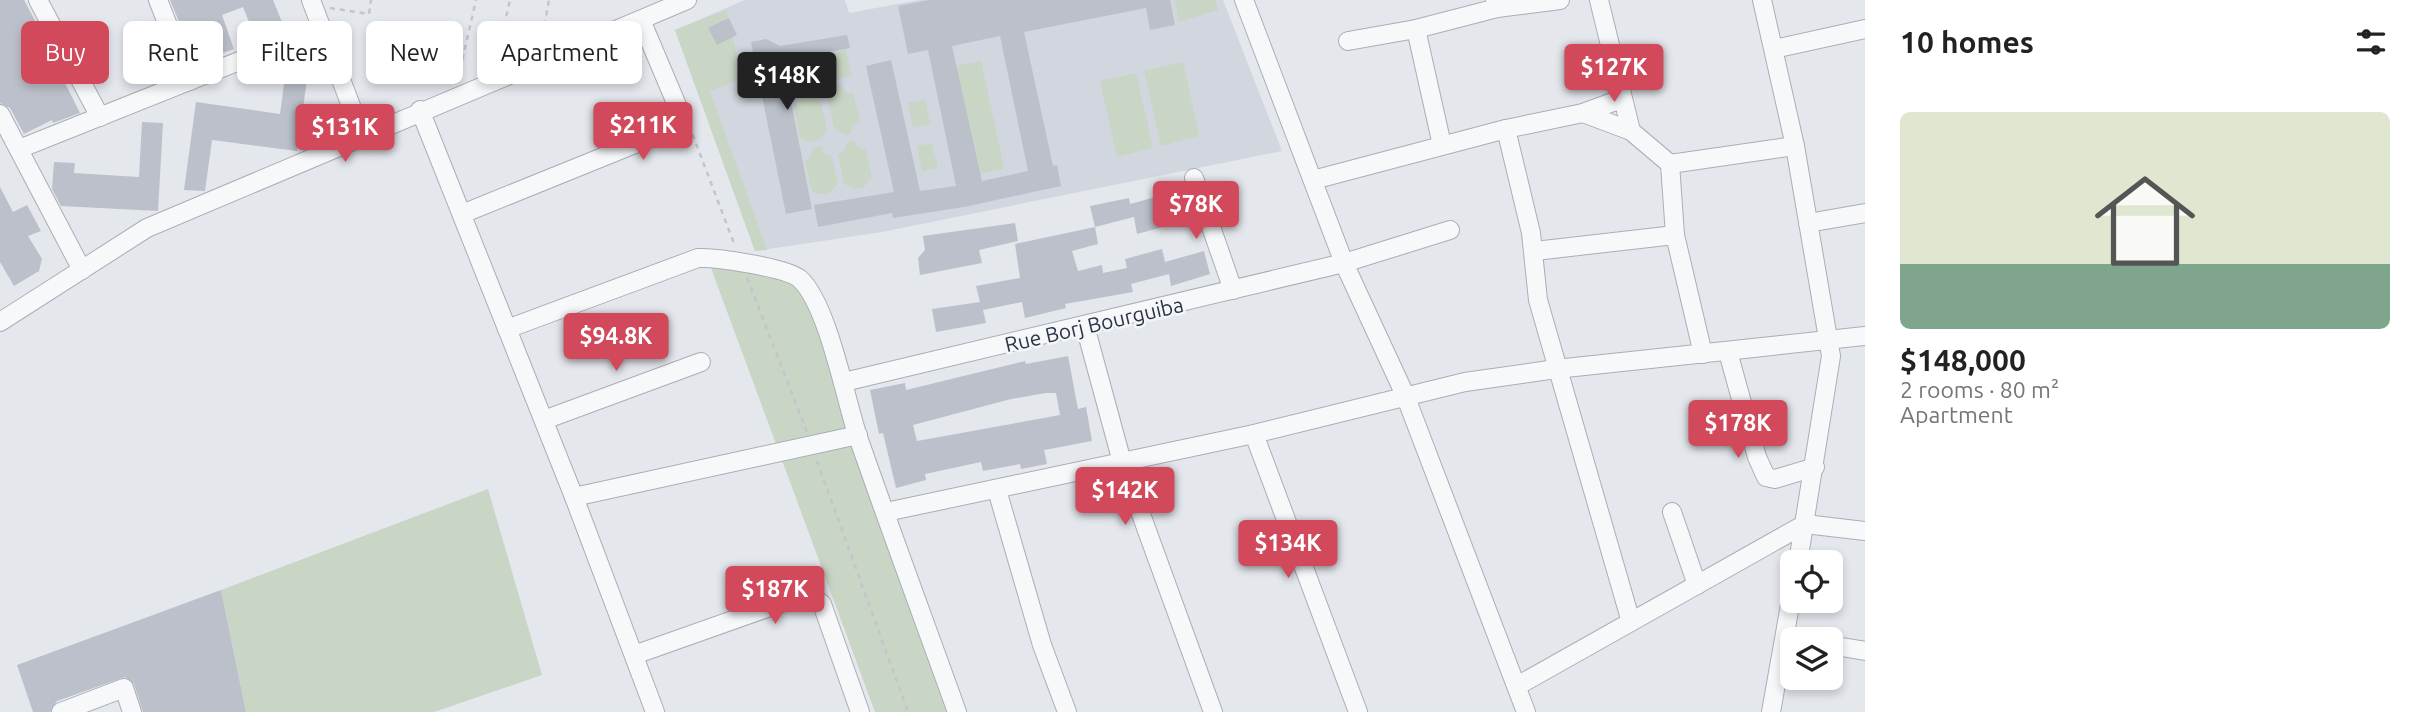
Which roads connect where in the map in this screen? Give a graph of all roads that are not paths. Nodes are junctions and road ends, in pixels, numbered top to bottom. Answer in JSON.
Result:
{"nodes":[{"id":1,"x":38,"y":0,"type":"edge"},
{"id":2,"x":158,"y":0,"type":"edge"},
{"id":3,"x":687,"y":0,"type":"edge"},
{"id":4,"x":1244,"y":0,"type":"edge"},
{"id":5,"x":1560,"y":0,"type":"edge"},
{"id":6,"x":1599,"y":0,"type":"edge"},
{"id":7,"x":1762,"y":0,"type":"edge"},
{"id":8,"x":312,"y":3,"type":"edge"},
{"id":9,"x":1496,"y":4,"type":"edge"},
{"id":10,"x":642,"y":20,"type":"junction"},
{"id":11,"x":166,"y":21,"type":"edge"},
{"id":12,"x":319,"y":21,"type":"edge"},
{"id":13,"x":1416,"y":29,"type":"junction"},
{"id":14,"x":1865,"y":29,"type":"edge"},
{"id":15,"x":1348,"y":41,"type":"dead end"},
{"id":16,"x":1774,"y":49,"type":"junction"},
{"id":17,"x":182,"y":84,"type":"edge"},
{"id":18,"x":343,"y":84,"type":"edge"},
{"id":19,"x":1621,"y":99,"type":"junction"},
{"id":20,"x":421,"y":110,"type":"junction"},
{"id":21,"x":1583,"y":113,"type":"junction"},
{"id":22,"x":0,"y":114,"type":"edge"},
{"id":23,"x":100,"y":117,"type":"junction"},
{"id":24,"x":1506,"y":129,"type":"junction"},
{"id":25,"x":1632,"y":131,"type":"junction"},
{"id":26,"x":362,"y":135,"type":"junction"},
{"id":27,"x":1442,"y":145,"type":"junction"},
{"id":28,"x":1795,"y":146,"type":"junction"},
{"id":29,"x":19,"y":149,"type":"junction"},
{"id":30,"x":1670,"y":164,"type":"junction"},
{"id":31,"x":1194,"y":178,"type":"dead end"},
{"id":32,"x":1313,"y":180,"type":"junction"},
{"id":33,"x":1865,"y":213,"type":"edge"},
{"id":34,"x":462,"y":214,"type":"junction"},
{"id":35,"x":1808,"y":223,"type":"junction"},
{"id":36,"x":1450,"y":230,"type":"dead end"},
{"id":37,"x":1675,"y":235,"type":"junction"},
{"id":38,"x":1535,"y":251,"type":"junction"},
{"id":39,"x":1344,"y":263,"type":"junction"},
{"id":40,"x":82,"y":270,"type":"junction"},
{"id":41,"x":1233,"y":290,"type":"junction"},
{"id":42,"x":0,"y":322,"type":"edge"},
{"id":43,"x":1085,"y":326,"type":"junction"},
{"id":44,"x":507,"y":329,"type":"junction"},
{"id":45,"x":1865,"y":336,"type":"edge"},
{"id":46,"x":1829,"y":339,"type":"junction"},
{"id":47,"x":1728,"y":352,"type":"junction"},
{"id":48,"x":1703,"y":354,"type":"junction"},
{"id":49,"x":701,"y":362,"type":"dead end"},
{"id":50,"x":1556,"y":369,"type":"junction"},
{"id":51,"x":844,"y":382,"type":"junction"},
{"id":52,"x":1405,"y":395,"type":"junction"},
{"id":53,"x":544,"y":420,"type":"junction"},
{"id":54,"x":1254,"y":434,"type":"junction"},
{"id":55,"x":858,"y":435,"type":"junction"},
{"id":56,"x":1122,"y":462,"type":"junction"},
{"id":57,"x":1815,"y":467,"type":"junction"},
{"id":58,"x":997,"y":491,"type":"junction"},
{"id":59,"x":574,"y":497,"type":"junction"},
{"id":60,"x":886,"y":512,"type":"junction"},
{"id":61,"x":1672,"y":512,"type":"dead end"},
{"id":62,"x":1805,"y":524,"type":"junction"},
{"id":63,"x":1865,"y":531,"type":"edge"},
{"id":64,"x":1800,"y":550,"type":"edge"},
{"id":65,"x":1697,"y":585,"type":"junction"},
{"id":66,"x":1630,"y":622,"type":"junction"},
{"id":67,"x":1843,"y":647,"type":"edge"},
{"id":68,"x":1865,"y":651,"type":"edge"},
{"id":69,"x":634,"y":655,"type":"junction"},
{"id":70,"x":1780,"y":680,"type":"edge"},
{"id":71,"x":1517,"y":686,"type":"junction"},
{"id":72,"x":61,"y":712,"type":"edge"},
{"id":73,"x":132,"y":712,"type":"edge"},
{"id":74,"x":655,"y":712,"type":"edge"},
{"id":75,"x":860,"y":712,"type":"edge"},
{"id":76,"x":957,"y":712,"type":"edge"},
{"id":77,"x":1067,"y":712,"type":"edge"},
{"id":78,"x":1213,"y":712,"type":"edge"},
{"id":79,"x":1358,"y":712,"type":"edge"},
{"id":80,"x":1526,"y":712,"type":"edge"},
{"id":81,"x":1771,"y":712,"type":"edge"}],
"edges":[{"from":1,"to":23,"type":"street"},
{"from":2,"to":11,"type":"street"},
{"from":3,"to":10,"type":"street"},
{"from":4,"to":32,"type":"street"},
{"from":5,"to":9,"type":"street"},
{"from":6,"to":19,"type":"street"},
{"from":7,"to":16,"type":"street"},
{"from":8,"to":12,"type":"street"},
{"from":9,"to":13,"type":"street"},
{"from":10,"to":20,"type":"street"},
{"from":10,"to":34,"type":"street"},
{"from":13,"to":15,"type":"street"},
{"from":13,"to":27,"type":"street"},
{"from":14,"to":16,"type":"street"},
{"from":16,"to":28,"type":"street"},
{"from":17,"to":23,"type":"street"},
{"from":18,"to":26,"type":"street"},
{"from":19,"to":21,"type":"street"},
{"from":19,"to":25,"type":"street"},
{"from":20,"to":26,"type":"street"},
{"from":20,"to":34,"type":"street"},
{"from":21,"to":24,"type":"street"},
{"from":21,"to":25,"type":"street"},
{"from":22,"to":29,"type":"street"},
{"from":23,"to":29,"type":"street"},
{"from":24,"to":27,"type":"street"},
{"from":24,"to":38,"type":"street"},
{"from":25,"to":30,"type":"street"},
{"from":26,"to":40,"type":"street"},
{"from":27,"to":32,"type":"street"},
{"from":28,"to":30,"type":"street"},
{"from":28,"to":35,"type":"street"},
{"from":29,"to":40,"type":"street"},
{"from":30,"to":37,"type":"street"},
{"from":31,"to":41,"type":"street"},
{"from":32,"to":39,"type":"street"},
{"from":33,"to":35,"type":"street"},
{"from":34,"to":44,"type":"street"},
{"from":35,"to":46,"type":"street"},
{"from":36,"to":39,"type":"street","name":"Rue Borj Bourguiba"},
{"from":37,"to":38,"type":"street"},
{"from":37,"to":48,"type":"street"},
{"from":38,"to":50,"type":"street"},
{"from":39,"to":41,"type":"street","name":"Rue Borj Bourguiba"},
{"from":39,"to":52,"type":"street"},
{"from":40,"to":42,"type":"street"},
{"from":41,"to":43,"type":"street","name":"Rue Borj Bourguiba"},
{"from":43,"to":51,"type":"street","name":"Rue Borj Bourguiba"},
{"from":43,"to":56,"type":"street"},
{"from":44,"to":51,"type":"street"},
{"from":44,"to":53,"type":"street"},
{"from":45,"to":46,"type":"street"},
{"from":46,"to":47,"type":"street"},
{"from":46,"to":57,"type":"street"},
{"from":47,"to":48,"type":"street"},
{"from":47,"to":57,"type":"street"},
{"from":48,"to":50,"type":"street"},
{"from":49,"to":53,"type":"street"},
{"from":50,"to":52,"type":"street"},
{"from":50,"to":66,"type":"street"},
{"from":51,"to":55,"type":"street"},
{"from":52,"to":54,"type":"street"},
{"from":52,"to":71,"type":"street"},
{"from":53,"to":59,"type":"street"},
{"from":54,"to":56,"type":"street"},
{"from":54,"to":79,"type":"street"},
{"from":55,"to":59,"type":"street"},
{"from":55,"to":60,"type":"street"},
{"from":56,"to":58,"type":"street"},
{"from":56,"to":78,"type":"street"},
{"from":57,"to":62,"type":"street"},
{"from":58,"to":60,"type":"street"},
{"from":58,"to":77,"type":"street"},
{"from":59,"to":69,"type":"street"},
{"from":60,"to":76,"type":"street"},
{"from":61,"to":65,"type":"street"},
{"from":62,"to":63,"type":"street"},
{"from":62,"to":64,"type":"street"},
{"from":62,"to":65,"type":"street"},
{"from":65,"to":66,"type":"street"},
{"from":66,"to":71,"type":"street"},
{"from":67,"to":68,"type":"street"},
{"from":69,"to":74,"type":"street"},
{"from":69,"to":75,"type":"street"},
{"from":70,"to":81,"type":"street"},
{"from":71,"to":80,"type":"street"},
{"from":72,"to":73,"type":"street"}]}
